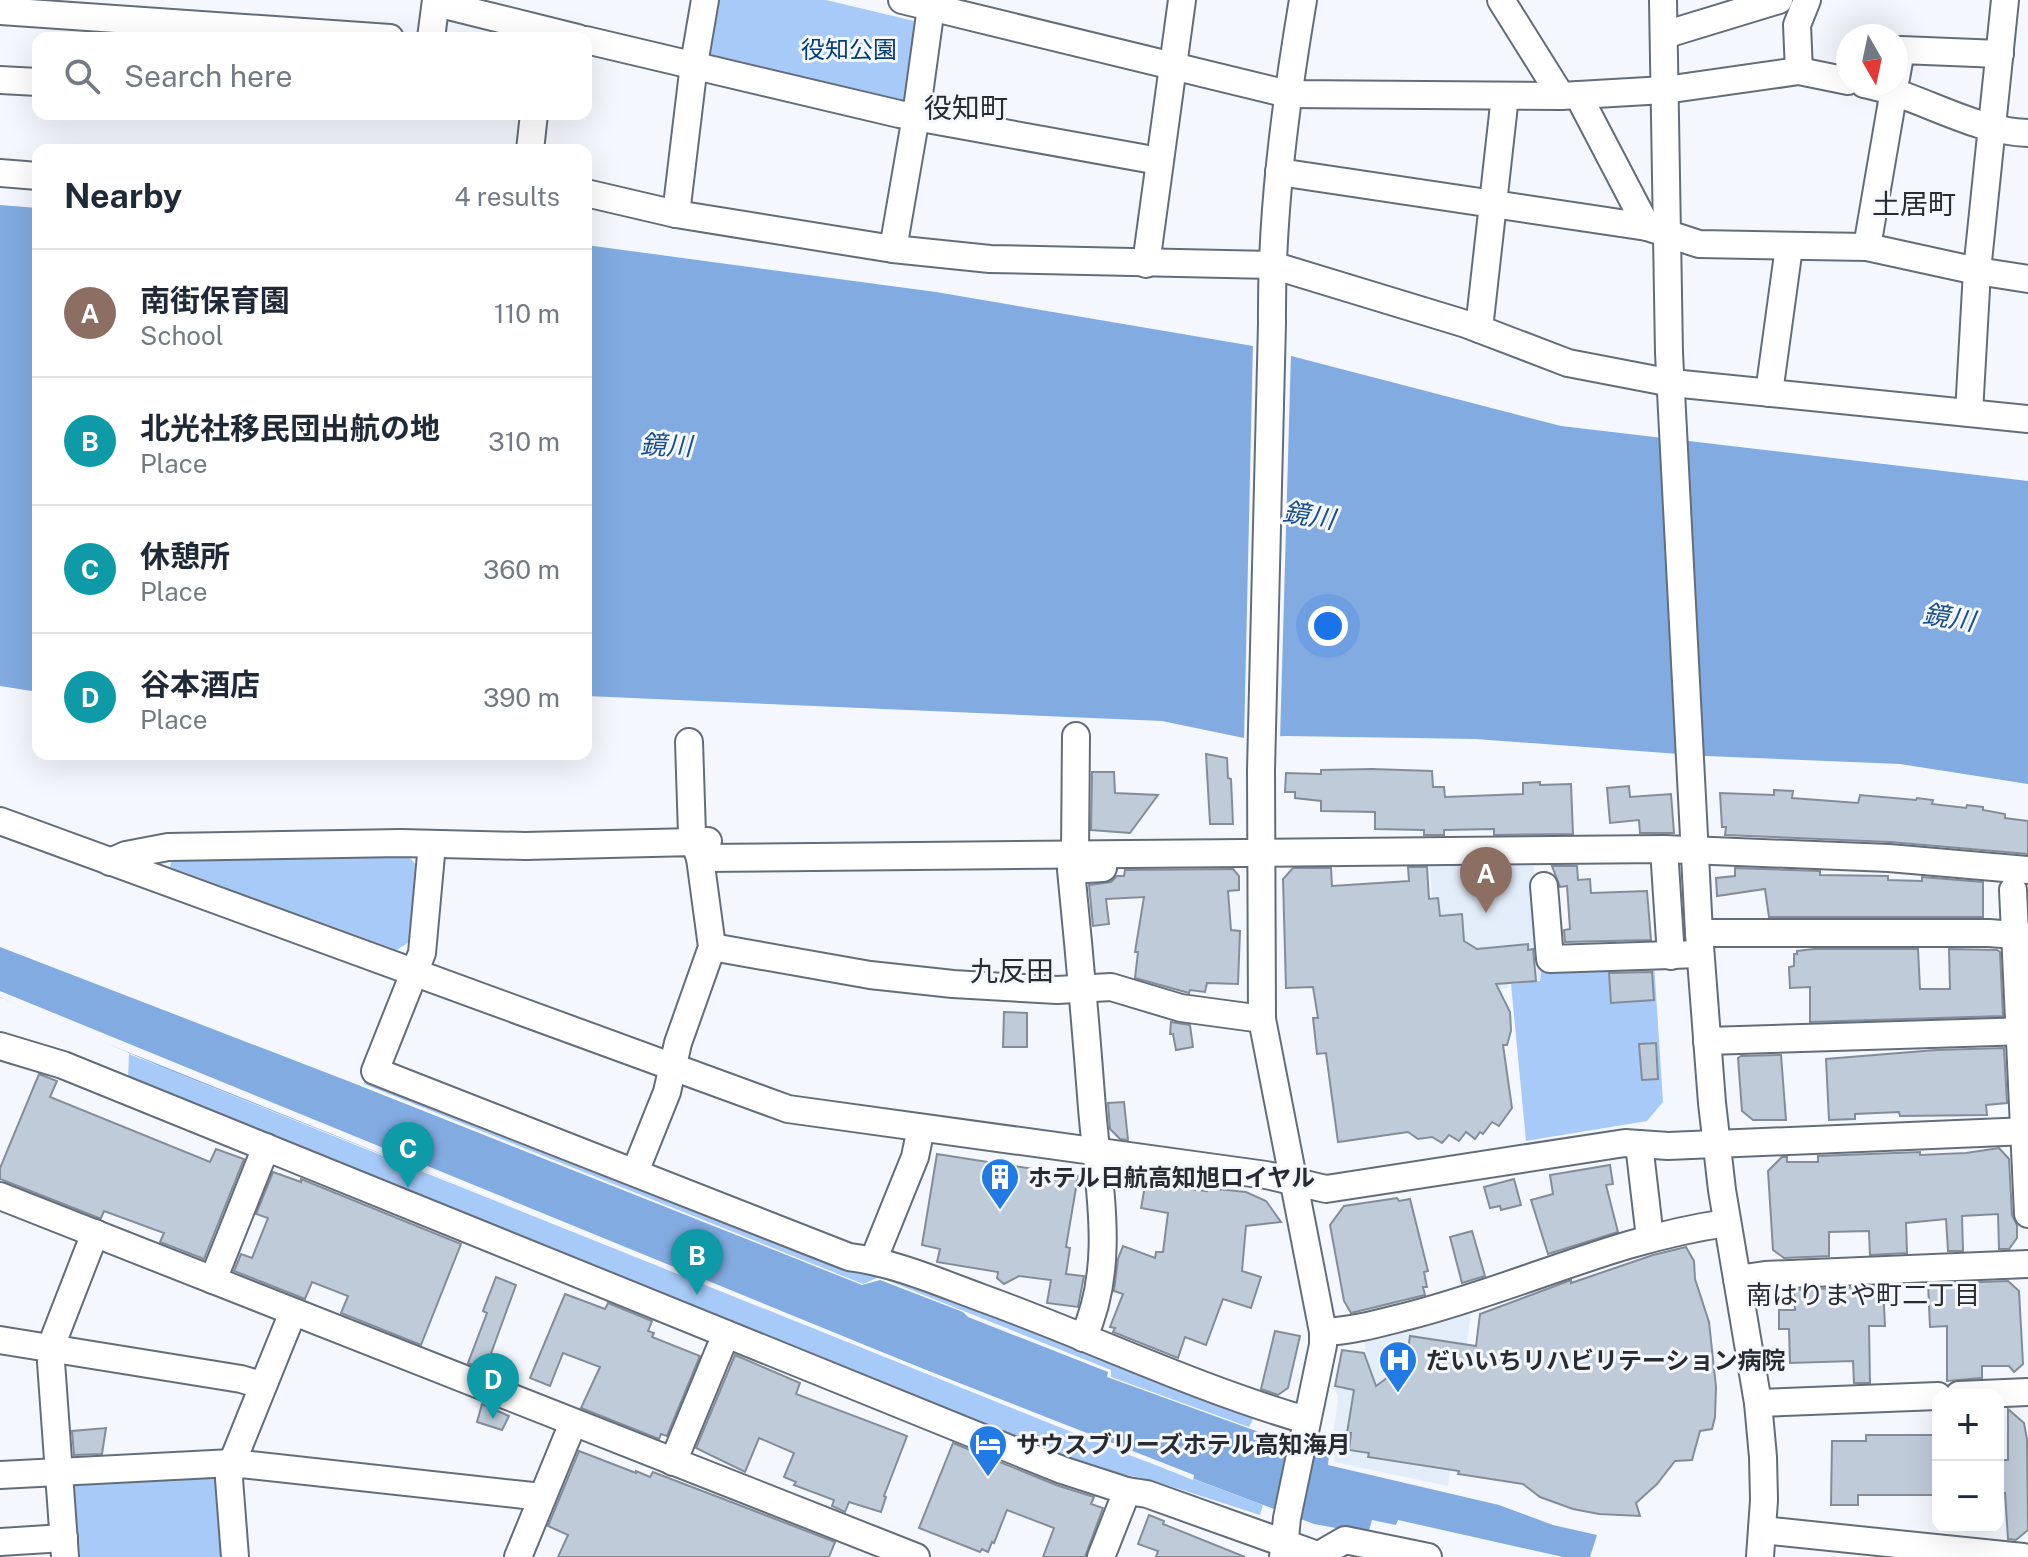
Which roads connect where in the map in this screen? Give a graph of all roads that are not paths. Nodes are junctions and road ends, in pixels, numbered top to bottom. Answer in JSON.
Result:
{"nodes":[{"id":1,"x":705,"y":0,"type":"edge"},
{"id":2,"x":902,"y":0,"type":"edge"},
{"id":3,"x":1182,"y":0,"type":"edge"},
{"id":4,"x":1303,"y":0,"type":"edge"},
{"id":5,"x":1501,"y":0,"type":"edge"},
{"id":6,"x":1663,"y":0,"type":"edge"},
{"id":7,"x":1778,"y":0,"type":"edge"},
{"id":8,"x":1807,"y":0,"type":"edge"},
{"id":9,"x":2005,"y":0,"type":"edge"},
{"id":10,"x":436,"y":1,"type":"edge"},
{"id":11,"x":931,"y":7,"type":"junction"},
{"id":12,"x":0,"y":11,"type":"edge"},
{"id":13,"x":93,"y":19,"type":"edge"},
{"id":14,"x":1797,"y":25,"type":"junction"},
{"id":15,"x":296,"y":32,"type":"edge"},
{"id":16,"x":432,"y":32,"type":"edge"},
{"id":17,"x":539,"y":32,"type":"edge"},
{"id":18,"x":1664,"y":35,"type":"junction"},
{"id":19,"x":592,"y":41,"type":"edge"},
{"id":20,"x":1908,"y":50,"type":"edge"},
{"id":21,"x":2000,"y":54,"type":"junction"},
{"id":22,"x":694,"y":64,"type":"junction"},
{"id":23,"x":1173,"y":66,"type":"junction"},
{"id":24,"x":1799,"y":71,"type":"junction"},
{"id":25,"x":1836,"y":79,"type":"edge"},
{"id":26,"x":0,"y":80,"type":"edge"},
{"id":27,"x":32,"y":82,"type":"edge"},
{"id":28,"x":1665,"y":90,"type":"junction"},
{"id":29,"x":1908,"y":90,"type":"edge"},
{"id":30,"x":1288,"y":94,"type":"junction"},
{"id":31,"x":1570,"y":95,"type":"junction"},
{"id":32,"x":1505,"y":96,"type":"junction"},
{"id":33,"x":1893,"y":96,"type":"edge"},
{"id":34,"x":916,"y":116,"type":"junction"},
{"id":35,"x":533,"y":120,"type":"edge"},
{"id":36,"x":1993,"y":128,"type":"junction"},
{"id":37,"x":2028,"y":133,"type":"edge"},
{"id":38,"x":531,"y":144,"type":"edge"},
{"id":39,"x":1159,"y":161,"type":"junction"},
{"id":40,"x":1279,"y":172,"type":"junction"},
{"id":41,"x":0,"y":173,"type":"edge"},
{"id":42,"x":32,"y":176,"type":"edge"},
{"id":43,"x":592,"y":194,"type":"edge"},
{"id":44,"x":1493,"y":204,"type":"junction"},
{"id":45,"x":676,"y":214,"type":"junction"},
{"id":46,"x":1658,"y":230,"type":"junction"},
{"id":47,"x":1789,"y":247,"type":"junction"},
{"id":48,"x":1867,"y":247,"type":"junction"},
{"id":49,"x":893,"y":249,"type":"junction"},
{"id":50,"x":1146,"y":264,"type":"junction"},
{"id":51,"x":1272,"y":265,"type":"junction"},
{"id":52,"x":1977,"y":271,"type":"junction"},
{"id":53,"x":2028,"y":279,"type":"edge"},
{"id":54,"x":1479,"y":329,"type":"junction"},
{"id":55,"x":1769,"y":393,"type":"junction"},
{"id":56,"x":1672,"y":395,"type":"junction"},
{"id":57,"x":1969,"y":413,"type":"junction"},
{"id":58,"x":2028,"y":419,"type":"edge"},
{"id":59,"x":1076,"y":736,"type":"dead end"},
{"id":60,"x":689,"y":742,"type":"dead end"},
{"id":61,"x":0,"y":821,"type":"edge"},
{"id":62,"x":432,"y":844,"type":"junction"},
{"id":63,"x":1076,"y":846,"type":"junction"},
{"id":64,"x":1657,"y":849,"type":"junction"},
{"id":65,"x":697,"y":850,"type":"junction"},
{"id":66,"x":1696,"y":850,"type":"junction"},
{"id":67,"x":1124,"y":854,"type":"junction"},
{"id":68,"x":1261,"y":854,"type":"junction"},
{"id":69,"x":110,"y":862,"type":"junction"},
{"id":70,"x":2021,"y":880,"type":"edge"},
{"id":71,"x":1544,"y":886,"type":"dead end"},
{"id":72,"x":2022,"y":935,"type":"edge"},
{"id":73,"x":1700,"y":943,"type":"junction"},
{"id":74,"x":712,"y":947,"type":"junction"},
{"id":75,"x":1671,"y":956,"type":"junction"},
{"id":76,"x":415,"y":973,"type":"junction"},
{"id":77,"x":1082,"y":988,"type":"junction"},
{"id":78,"x":1262,"y":1019,"type":"junction"},
{"id":79,"x":2024,"y":1031,"type":"edge"},
{"id":80,"x":1707,"y":1041,"type":"junction"},
{"id":81,"x":0,"y":1046,"type":"edge"},
{"id":82,"x":672,"y":1068,"type":"junction"},
{"id":83,"x":921,"y":1128,"type":"junction"},
{"id":84,"x":2026,"y":1131,"type":"edge"},
{"id":85,"x":1717,"y":1142,"type":"junction"},
{"id":86,"x":1639,"y":1144,"type":"junction"},
{"id":87,"x":266,"y":1147,"type":"junction"},
{"id":88,"x":1096,"y":1151,"type":"junction"},
{"id":89,"x":635,"y":1172,"type":"junction"},
{"id":90,"x":1295,"y":1183,"type":"junction"},
{"id":91,"x":0,"y":1196,"type":"edge"},
{"id":92,"x":2028,"y":1214,"type":"edge"},
{"id":93,"x":1727,"y":1223,"type":"junction"},
{"id":94,"x":95,"y":1233,"type":"junction"},
{"id":95,"x":1650,"y":1238,"type":"junction"},
{"id":96,"x":873,"y":1261,"type":"junction"},
{"id":97,"x":2028,"y":1264,"type":"edge"},
{"id":98,"x":1737,"y":1279,"type":"junction"},
{"id":99,"x":213,"y":1280,"type":"junction"},
{"id":100,"x":293,"y":1312,"type":"junction"},
{"id":101,"x":1323,"y":1332,"type":"junction"},
{"id":102,"x":726,"y":1334,"type":"junction"},
{"id":103,"x":1083,"y":1338,"type":"junction"},
{"id":104,"x":0,"y":1340,"type":"edge"},
{"id":105,"x":52,"y":1349,"type":"junction"},
{"id":106,"x":261,"y":1385,"type":"junction"},
{"id":107,"x":2028,"y":1392,"type":"edge"},
{"id":108,"x":2004,"y":1393,"type":"edge"},
{"id":109,"x":1932,"y":1396,"type":"edge"},
{"id":110,"x":1758,"y":1403,"type":"junction"},
{"id":111,"x":573,"y":1423,"type":"junction"},
{"id":112,"x":1304,"y":1432,"type":"junction"},
{"id":113,"x":673,"y":1462,"type":"junction"},
{"id":114,"x":232,"y":1463,"type":"junction"},
{"id":115,"x":60,"y":1472,"type":"junction"},
{"id":116,"x":0,"y":1475,"type":"edge"},
{"id":117,"x":1127,"y":1491,"type":"junction"},
{"id":118,"x":542,"y":1497,"type":"junction"},
{"id":119,"x":1762,"y":1530,"type":"junction"},
{"id":120,"x":1285,"y":1539,"type":"edge"},
{"id":121,"x":0,"y":1542,"type":"edge"},
{"id":122,"x":65,"y":1548,"type":"edge"},
{"id":123,"x":866,"y":1548,"type":"edge"},
{"id":124,"x":1324,"y":1554,"type":"edge"},
{"id":125,"x":235,"y":1557,"type":"edge"},
{"id":126,"x":518,"y":1557,"type":"edge"},
{"id":127,"x":916,"y":1557,"type":"edge"},
{"id":128,"x":1101,"y":1557,"type":"edge"},
{"id":129,"x":1428,"y":1557,"type":"edge"},
{"id":130,"x":1760,"y":1557,"type":"edge"},
{"id":131,"x":2023,"y":1557,"type":"edge"}],
"edges":[{"from":1,"to":22,"type":"street"},
{"from":2,"to":11,"type":"street"},
{"from":3,"to":23,"type":"street"},
{"from":4,"to":30,"type":"street"},
{"from":5,"to":31,"type":"street"},
{"from":6,"to":18,"type":"street"},
{"from":7,"to":14,"type":"street"},
{"from":7,"to":18,"type":"street"},
{"from":8,"to":14,"type":"street"},
{"from":9,"to":21,"type":"street"},
{"from":10,"to":16,"type":"street"},
{"from":10,"to":17,"type":"street"},
{"from":11,"to":23,"type":"street"},
{"from":11,"to":34,"type":"street"},
{"from":12,"to":13,"type":"street"},
{"from":13,"to":15,"type":"street"},
{"from":14,"to":24,"type":"street"},
{"from":18,"to":28,"type":"street"},
{"from":19,"to":22,"type":"street"},
{"from":20,"to":21,"type":"street"},
{"from":21,"to":36,"type":"street"},
{"from":22,"to":34,"type":"street"},
{"from":22,"to":45,"type":"street"},
{"from":23,"to":30,"type":"street"},
{"from":23,"to":39,"type":"street"},
{"from":24,"to":25,"type":"street"},
{"from":24,"to":28,"type":"street"},
{"from":26,"to":27,"type":"street"},
{"from":28,"to":31,"type":"street"},
{"from":28,"to":46,"type":"street"},
{"from":29,"to":36,"type":"street"},
{"from":30,"to":32,"type":"street"},
{"from":30,"to":40,"type":"street"},
{"from":31,"to":32,"type":"street"},
{"from":31,"to":46,"type":"street"},
{"from":32,"to":44,"type":"street"},
{"from":33,"to":48,"type":"street"},
{"from":34,"to":39,"type":"street"},
{"from":34,"to":49,"type":"street"},
{"from":35,"to":38,"type":"street"},
{"from":36,"to":37,"type":"street"},
{"from":36,"to":52,"type":"street"},
{"from":39,"to":50,"type":"street"},
{"from":40,"to":44,"type":"street"},
{"from":40,"to":51,"type":"street"},
{"from":41,"to":42,"type":"street"},
{"from":43,"to":45,"type":"street"},
{"from":44,"to":46,"type":"street"},
{"from":44,"to":54,"type":"street"},
{"from":45,"to":49,"type":"street"},
{"from":46,"to":47,"type":"street"},
{"from":46,"to":56,"type":"street"},
{"from":47,"to":48,"type":"street"},
{"from":47,"to":55,"type":"street"},
{"from":48,"to":52,"type":"street"},
{"from":49,"to":50,"type":"street"},
{"from":50,"to":51,"type":"street"},
{"from":51,"to":54,"type":"street"},
{"from":51,"to":68,"type":"street"},
{"from":52,"to":53,"type":"street"},
{"from":52,"to":57,"type":"street"},
{"from":54,"to":56,"type":"street"},
{"from":55,"to":56,"type":"street"},
{"from":55,"to":57,"type":"street"},
{"from":56,"to":66,"type":"street"},
{"from":57,"to":58,"type":"street"},
{"from":59,"to":63,"type":"street"},
{"from":60,"to":65,"type":"street"},
{"from":61,"to":69,"type":"street"},
{"from":62,"to":65,"type":"street"},
{"from":62,"to":69,"type":"street"},
{"from":62,"to":76,"type":"street"},
{"from":63,"to":65,"type":"street"},
{"from":63,"to":67,"type":"street"},
{"from":64,"to":66,"type":"street"},
{"from":64,"to":68,"type":"street"},
{"from":64,"to":75,"type":"street"},
{"from":65,"to":74,"type":"street"},
{"from":66,"to":70,"type":"street"},
{"from":66,"to":73,"type":"street"},
{"from":67,"to":68,"type":"street"},
{"from":67,"to":77,"type":"street"},
{"from":68,"to":78,"type":"street"},
{"from":69,"to":76,"type":"street"},
{"from":70,"to":72,"type":"street"},
{"from":71,"to":75,"type":"street"},
{"from":72,"to":73,"type":"street"},
{"from":72,"to":79,"type":"street"},
{"from":73,"to":75,"type":"street"},
{"from":73,"to":80,"type":"street"},
{"from":74,"to":77,"type":"street"},
{"from":74,"to":82,"type":"street"},
{"from":76,"to":82,"type":"street"},
{"from":76,"to":89,"type":"street"},
{"from":77,"to":78,"type":"street"},
{"from":77,"to":88,"type":"street"},
{"from":78,"to":90,"type":"street"},
{"from":79,"to":80,"type":"street"},
{"from":79,"to":84,"type":"street"},
{"from":80,"to":85,"type":"street"},
{"from":81,"to":87,"type":"street"},
{"from":82,"to":83,"type":"street"},
{"from":82,"to":89,"type":"street"},
{"from":83,"to":88,"type":"street"},
{"from":83,"to":96,"type":"street"},
{"from":84,"to":85,"type":"street"},
{"from":84,"to":92,"type":"street"},
{"from":85,"to":86,"type":"street"},
{"from":85,"to":93,"type":"street"},
{"from":86,"to":90,"type":"street"},
{"from":86,"to":95,"type":"street"},
{"from":87,"to":99,"type":"street"},
{"from":87,"to":102,"type":"street"},
{"from":88,"to":90,"type":"street"},
{"from":88,"to":103,"type":"street"},
{"from":89,"to":96,"type":"street"},
{"from":90,"to":101,"type":"street"},
{"from":91,"to":94,"type":"street"},
{"from":93,"to":95,"type":"street"},
{"from":93,"to":98,"type":"street"},
{"from":94,"to":99,"type":"street"},
{"from":94,"to":105,"type":"street"},
{"from":95,"to":101,"type":"street"},
{"from":96,"to":103,"type":"street"},
{"from":97,"to":98,"type":"street"},
{"from":98,"to":110,"type":"street"},
{"from":99,"to":100,"type":"street"},
{"from":100,"to":106,"type":"street"},
{"from":100,"to":111,"type":"street"},
{"from":101,"to":112,"type":"street"},
{"from":102,"to":113,"type":"street"},
{"from":102,"to":117,"type":"street"},
{"from":103,"to":112,"type":"street"},
{"from":104,"to":105,"type":"street"},
{"from":105,"to":106,"type":"street"},
{"from":105,"to":115,"type":"street"},
{"from":106,"to":114,"type":"street"},
{"from":107,"to":108,"type":"street"},
{"from":109,"to":110,"type":"street"},
{"from":110,"to":119,"type":"street"},
{"from":111,"to":113,"type":"street"},
{"from":111,"to":118,"type":"street"},
{"from":112,"to":120,"type":"street"},
{"from":113,"to":123,"type":"street"},
{"from":114,"to":115,"type":"street"},
{"from":114,"to":118,"type":"street"},
{"from":114,"to":125,"type":"street"},
{"from":115,"to":116,"type":"street"},
{"from":115,"to":122,"type":"street"},
{"from":117,"to":120,"type":"street"},
{"from":117,"to":128,"type":"street"},
{"from":118,"to":126,"type":"street"},
{"from":119,"to":130,"type":"street"},
{"from":119,"to":131,"type":"street"},
{"from":120,"to":124,"type":"street"},
{"from":121,"to":122,"type":"street"},
{"from":123,"to":127,"type":"street"},
{"from":124,"to":129,"type":"street"}]}
